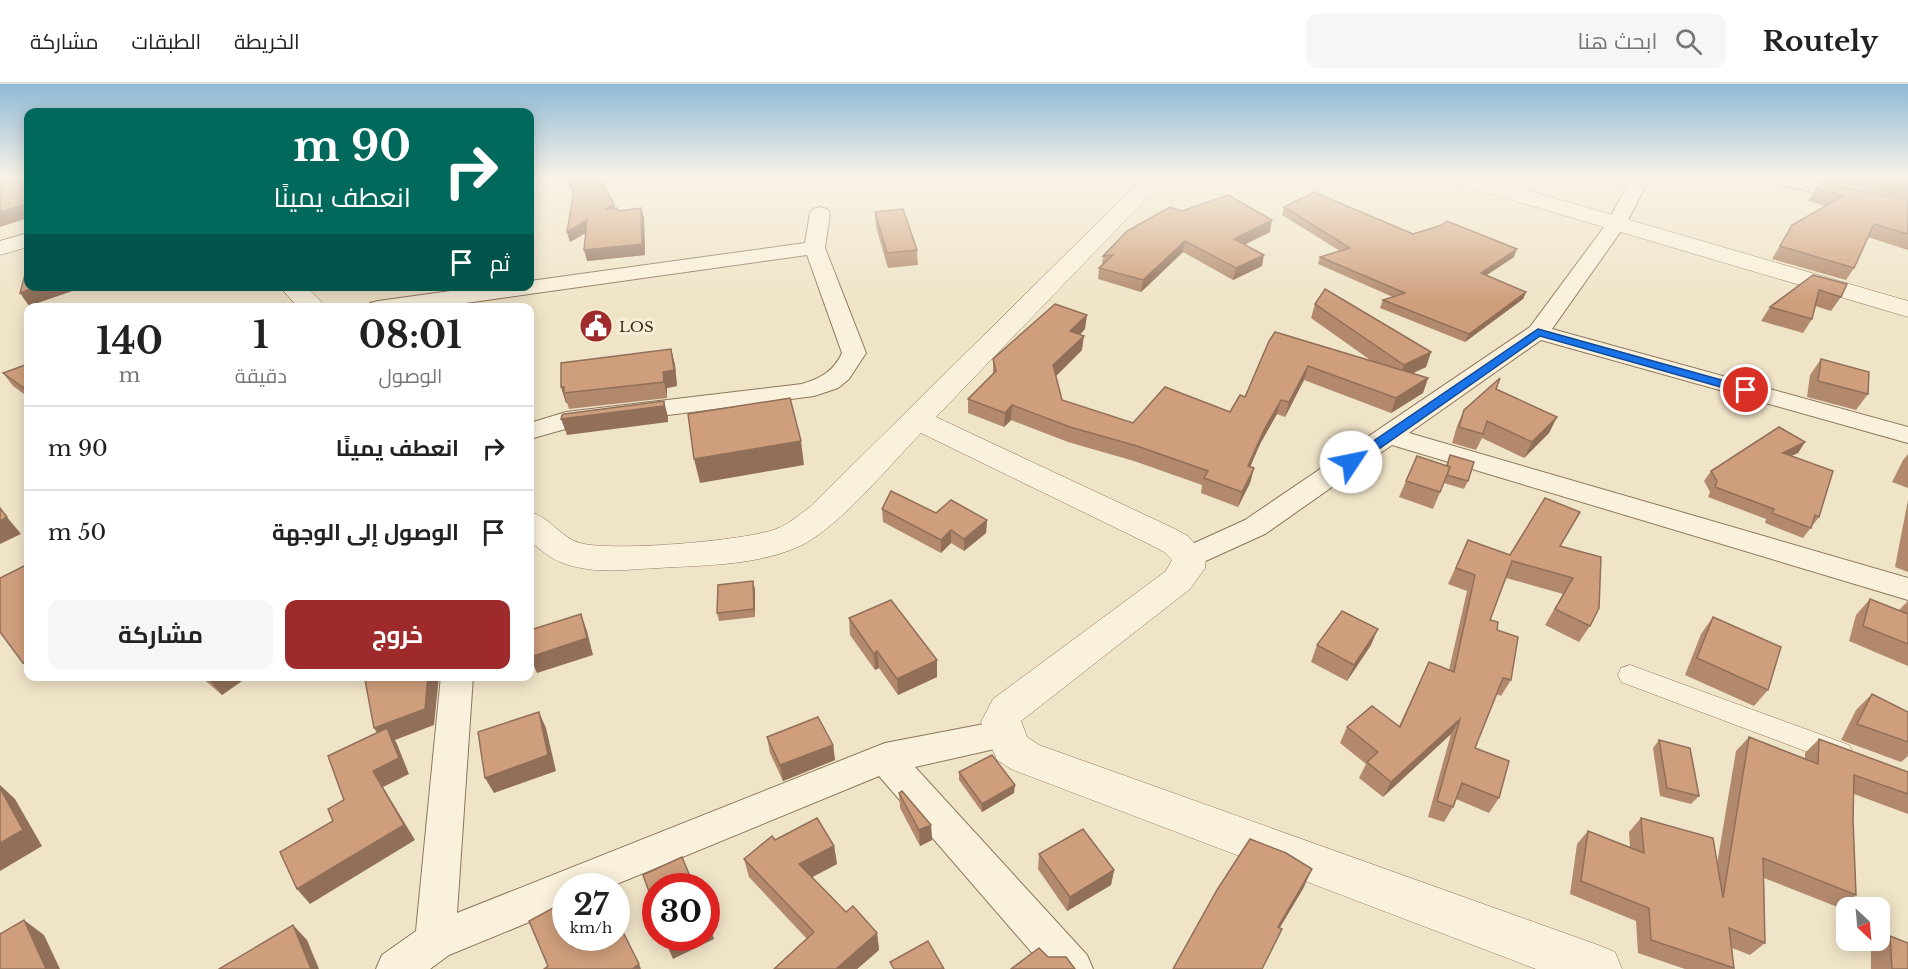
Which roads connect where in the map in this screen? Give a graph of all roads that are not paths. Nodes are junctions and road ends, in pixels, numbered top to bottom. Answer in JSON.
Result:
{"nodes":[{"id":1,"x":818,"y":218,"type":"edge"},
{"id":2,"x":1115,"y":218,"type":"edge"},
{"id":3,"x":1597,"y":218,"type":"edge"},
{"id":4,"x":1619,"y":218,"type":"edge"},
{"id":5,"x":1616,"y":224,"type":"junction"},
{"id":6,"x":24,"y":241,"type":"edge"},
{"id":7,"x":0,"y":248,"type":"edge"},
{"id":8,"x":815,"y":248,"type":"junction"},
{"id":9,"x":534,"y":287,"type":"edge"},
{"id":10,"x":296,"y":291,"type":"edge"},
{"id":11,"x":502,"y":291,"type":"edge"},
{"id":12,"x":309,"y":303,"type":"edge"},
{"id":13,"x":414,"y":303,"type":"edge"},
{"id":14,"x":1908,"y":309,"type":"edge"},
{"id":15,"x":1538,"y":333,"type":"junction"},
{"id":16,"x":916,"y":419,"type":"junction"},
{"id":17,"x":534,"y":430,"type":"edge"},
{"id":18,"x":1908,"y":435,"type":"edge"},
{"id":19,"x":1390,"y":436,"type":"junction"},
{"id":20,"x":534,"y":526,"type":"edge"},
{"id":21,"x":1189,"y":557,"type":"junction"},
{"id":22,"x":1908,"y":589,"type":"edge"},
{"id":23,"x":1630,"y":675,"type":"dead end"},
{"id":24,"x":457,"y":681,"type":"edge"},
{"id":25,"x":1005,"y":734,"type":"junction"},
{"id":26,"x":885,"y":758,"type":"junction"},
{"id":27,"x":1864,"y":762,"type":"edge"},
{"id":28,"x":602,"y":873,"type":"edge"},
{"id":29,"x":552,"y":893,"type":"edge"},
{"id":30,"x":435,"y":941,"type":"junction"},
{"id":31,"x":396,"y":969,"type":"edge"},
{"id":32,"x":1073,"y":969,"type":"edge"},
{"id":33,"x":1598,"y":969,"type":"edge"}],
"edges":[{"from":1,"to":8,"type":"street"},
{"from":2,"to":16,"type":"street"},
{"from":3,"to":5,"type":"street"},
{"from":4,"to":5,"type":"street"},
{"from":5,"to":14,"type":"street"},
{"from":5,"to":15,"type":"street"},
{"from":6,"to":7,"type":"street"},
{"from":8,"to":9,"type":"street"},
{"from":8,"to":17,"type":"street"},
{"from":10,"to":12,"type":"street"},
{"from":11,"to":13,"type":"street"},
{"from":15,"to":18,"type":"street"},
{"from":15,"to":19,"type":"street"},
{"from":16,"to":20,"type":"street"},
{"from":16,"to":21,"type":"street"},
{"from":19,"to":21,"type":"street"},
{"from":19,"to":22,"type":"street"},
{"from":21,"to":25,"type":"street"},
{"from":23,"to":27,"type":"street"},
{"from":24,"to":30,"type":"street"},
{"from":25,"to":26,"type":"street"},
{"from":25,"to":33,"type":"street"},
{"from":26,"to":28,"type":"street"},
{"from":26,"to":32,"type":"street"},
{"from":29,"to":30,"type":"street"},
{"from":30,"to":31,"type":"street"}]}
